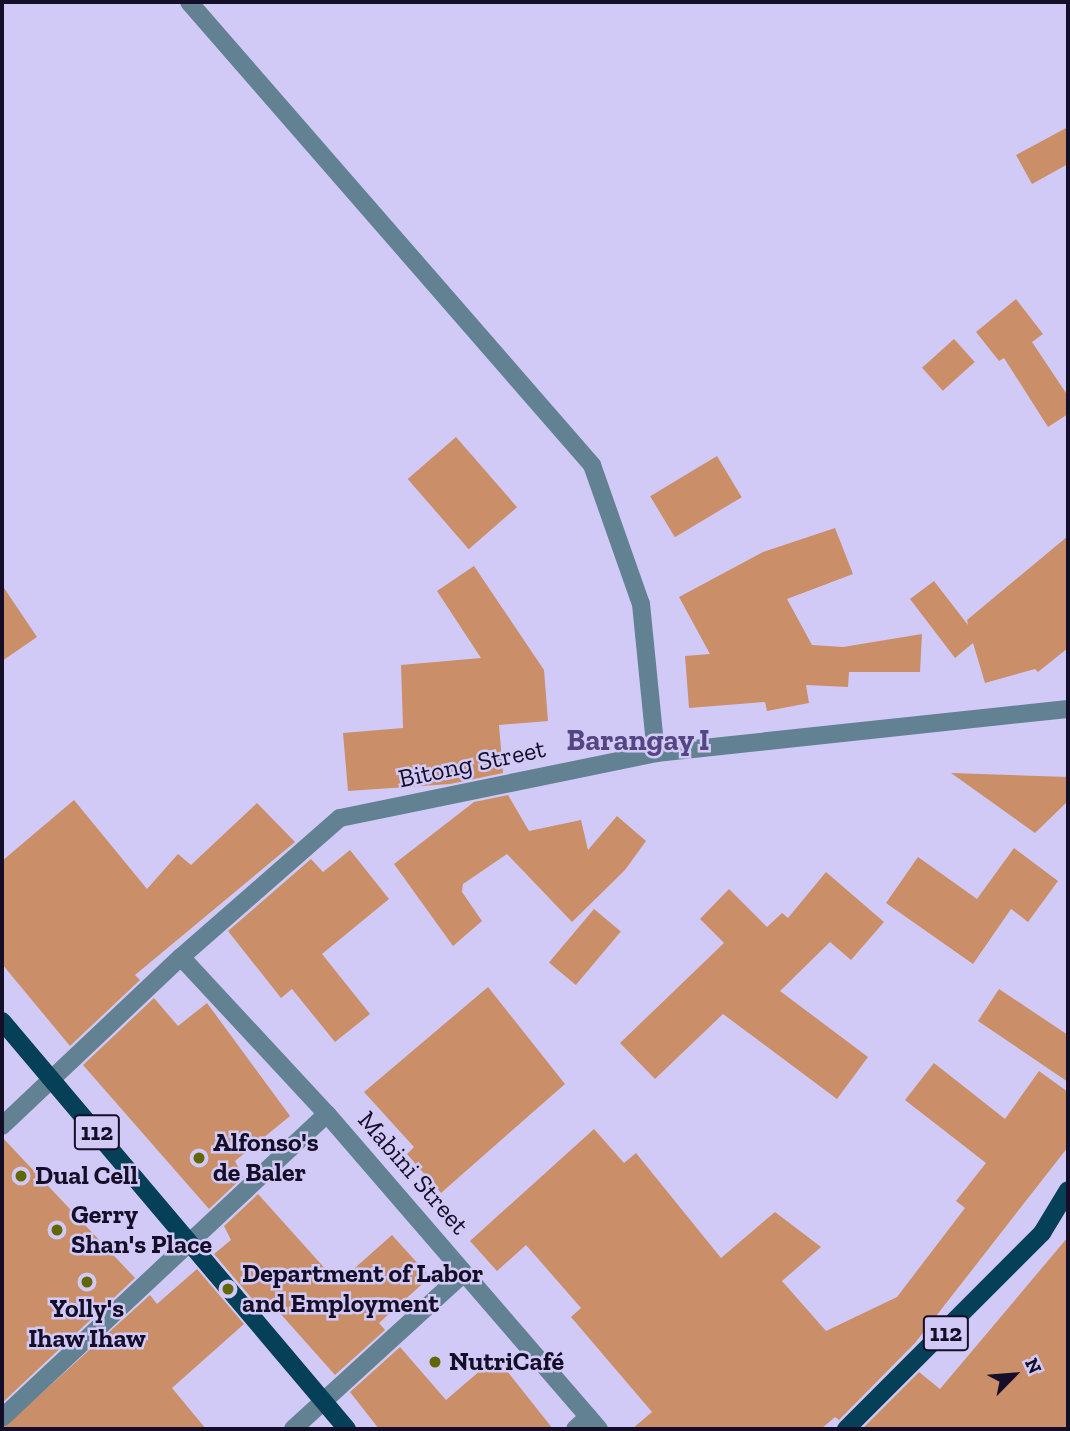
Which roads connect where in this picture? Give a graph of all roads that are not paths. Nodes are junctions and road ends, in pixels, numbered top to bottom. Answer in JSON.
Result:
{"nodes":[{"id":1,"x":190,"y":2,"type":"edge"},
{"id":2,"x":1068,"y":709,"type":"edge"},
{"id":3,"x":656,"y":753,"type":"junction"},
{"id":4,"x":181,"y":957,"type":"junction"},
{"id":5,"x":2,"y":1021,"type":"edge"},
{"id":6,"x":52,"y":1079,"type":"junction"},
{"id":7,"x":327,"y":1114,"type":"junction"},
{"id":8,"x":2,"y":1126,"type":"edge"},
{"id":9,"x":1068,"y":1190,"type":"edge"},
{"id":10,"x":192,"y":1244,"type":"junction"},
{"id":11,"x":464,"y":1273,"type":"junction"},
{"id":12,"x":324,"y":1401,"type":"junction"},
{"id":13,"x":2,"y":1418,"type":"edge"},
{"id":14,"x":587,"y":1425,"type":"edge"},
{"id":15,"x":293,"y":1429,"type":"edge"},
{"id":16,"x":348,"y":1429,"type":"edge"},
{"id":17,"x":846,"y":1429,"type":"edge"}],
"edges":[{"from":1,"to":3,"type":"street"},
{"from":2,"to":3,"type":"street","name":"Bitong Street"},
{"from":3,"to":4,"type":"street","name":"Bitong Street"},
{"from":4,"to":6,"type":"street","name":"Bitong Street"},
{"from":4,"to":7,"type":"street","name":"Mabini Street"},
{"from":5,"to":6,"type":"main road","number":"112"},
{"from":6,"to":8,"type":"street","name":"Bitong Street"},
{"from":6,"to":10,"type":"main road","number":"112"},
{"from":7,"to":10,"type":"street"},
{"from":7,"to":11,"type":"street","name":"Mabini Street"},
{"from":9,"to":17,"type":"main road","number":"112"},
{"from":10,"to":12,"type":"main road","number":"112"},
{"from":10,"to":13,"type":"street"},
{"from":11,"to":12,"type":"street"},
{"from":11,"to":14,"type":"street","name":"Mabini Street"},
{"from":12,"to":15,"type":"street"},
{"from":12,"to":16,"type":"main road","number":"112"}]}
